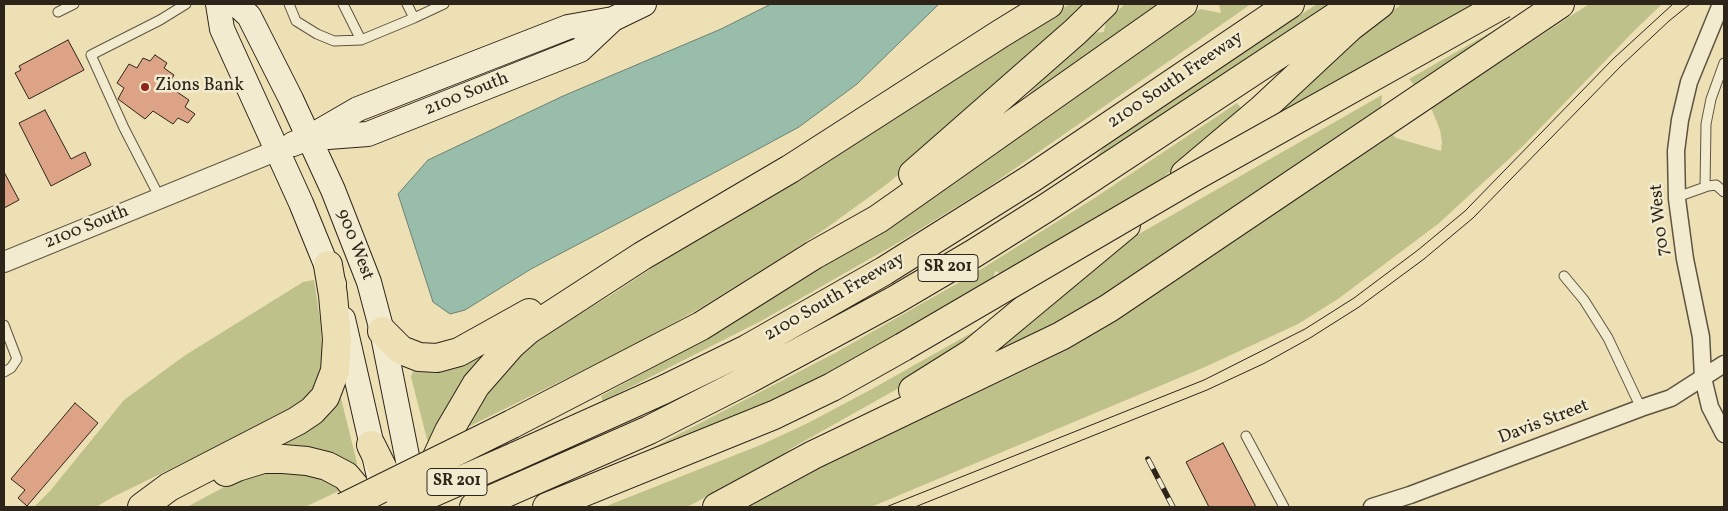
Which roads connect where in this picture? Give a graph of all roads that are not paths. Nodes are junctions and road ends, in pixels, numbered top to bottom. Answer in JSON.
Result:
{"nodes":[{"id":1,"x":74,"y":4,"type":"edge"},
{"id":2,"x":186,"y":4,"type":"edge"},
{"id":3,"x":218,"y":4,"type":"edge"},
{"id":4,"x":236,"y":4,"type":"edge"},
{"id":5,"x":289,"y":4,"type":"edge"},
{"id":6,"x":343,"y":4,"type":"edge"},
{"id":7,"x":407,"y":4,"type":"edge"},
{"id":8,"x":444,"y":4,"type":"edge"},
{"id":9,"x":644,"y":4,"type":"edge"},
{"id":10,"x":1049,"y":4,"type":"edge"},
{"id":11,"x":1104,"y":4,"type":"edge"},
{"id":12,"x":1183,"y":4,"type":"edge"},
{"id":13,"x":1290,"y":4,"type":"edge"},
{"id":14,"x":1355,"y":4,"type":"edge"},
{"id":15,"x":1380,"y":4,"type":"edge"},
{"id":16,"x":1503,"y":4,"type":"edge"},
{"id":17,"x":1560,"y":4,"type":"edge"},
{"id":18,"x":1721,"y":4,"type":"edge"},
{"id":19,"x":58,"y":12,"type":"dead end"},
{"id":20,"x":414,"y":18,"type":"junction"},
{"id":21,"x":361,"y":40,"type":"junction"},
{"id":22,"x":1724,"y":63,"type":"edge"},
{"id":23,"x":308,"y":138,"type":"junction"},
{"id":24,"x":278,"y":150,"type":"junction"},
{"id":25,"x":1720,"y":183,"type":"edge"},
{"id":26,"x":1705,"y":187,"type":"junction"},
{"id":27,"x":1724,"y":192,"type":"edge"},
{"id":28,"x":1677,"y":197,"type":"junction"},
{"id":29,"x":160,"y":198,"type":"junction"},
{"id":30,"x":873,"y":215,"type":"junction"},
{"id":31,"x":642,"y":256,"type":"junction"},
{"id":32,"x":4,"y":262,"type":"edge"},
{"id":33,"x":328,"y":265,"type":"junction"},
{"id":34,"x":1564,"y":276,"type":"dead end"},
{"id":35,"x":4,"y":325,"type":"edge"},
{"id":36,"x":382,"y":331,"type":"junction"},
{"id":37,"x":1724,"y":364,"type":"edge"},
{"id":38,"x":4,"y":372,"type":"edge"},
{"id":39,"x":1703,"y":378,"type":"junction"},
{"id":40,"x":1641,"y":408,"type":"junction"},
{"id":41,"x":1724,"y":434,"type":"edge"},
{"id":42,"x":1246,"y":436,"type":"dead end"},
{"id":43,"x":371,"y":446,"type":"joint"},
{"id":44,"x":814,"y":455,"type":"junction"},
{"id":45,"x":408,"y":459,"type":"joint"},
{"id":46,"x":405,"y":506,"type":"edge"},
{"id":47,"x":142,"y":507,"type":"edge"},
{"id":48,"x":156,"y":507,"type":"edge"},
{"id":49,"x":344,"y":507,"type":"edge"},
{"id":50,"x":372,"y":507,"type":"edge"},
{"id":51,"x":474,"y":507,"type":"edge"},
{"id":52,"x":548,"y":507,"type":"edge"},
{"id":53,"x":717,"y":507,"type":"edge"},
{"id":54,"x":1284,"y":507,"type":"edge"},
{"id":55,"x":1372,"y":507,"type":"edge"}],
"edges":[{"from":1,"to":19,"type":"lane"},
{"from":2,"to":29,"type":"lane"},
{"from":3,"to":24,"type":"main road","name":"900 West"},
{"from":4,"to":23,"type":"main road","name":"900 West"},
{"from":5,"to":21,"type":"lane"},
{"from":6,"to":21,"type":"lane"},
{"from":7,"to":20,"type":"lane"},
{"from":8,"to":20,"type":"lane"},
{"from":9,"to":23,"type":"main road","name":"2100 South"},
{"from":10,"to":31,"type":"highway"},
{"from":11,"to":30,"type":"highway"},
{"from":12,"to":30,"type":"highway"},
{"from":13,"to":46,"type":"highway","name":"2100 South Freeway","number":"SR 201","bridge":true},
{"from":14,"to":51,"type":"highway","name":"2100 South Freeway","number":"SR 201"},
{"from":15,"to":44,"type":"highway"},
{"from":16,"to":52,"type":"highway","bridge":true},
{"from":17,"to":44,"type":"highway"},
{"from":18,"to":28,"type":"street","name":"700 West"},
{"from":20,"to":21,"type":"lane"},
{"from":22,"to":26,"type":"lane"},
{"from":23,"to":24,"type":"main road","name":"2100 South"},
{"from":23,"to":36,"type":"main road","name":"900 West"},
{"from":24,"to":29,"type":"street","name":"2100 South"},
{"from":24,"to":33,"type":"main road","name":"900 West"},
{"from":25,"to":26,"type":"lane"},
{"from":25,"to":27,"type":"lane"},
{"from":26,"to":28,"type":"lane"},
{"from":28,"to":39,"type":"street","name":"700 West"},
{"from":29,"to":32,"type":"street","name":"2100 South"},
{"from":30,"to":49,"type":"highway","bridge":true},
{"from":31,"to":36,"type":"highway"},
{"from":31,"to":46,"type":"highway"},
{"from":33,"to":43,"type":"main road","name":"900 West"},
{"from":33,"to":47,"type":"highway"},
{"from":34,"to":40,"type":"lane"},
{"from":35,"to":38,"type":"lane"},
{"from":36,"to":45,"type":"main road","name":"900 West"},
{"from":37,"to":39,"type":"street","name":"Davis Street"},
{"from":39,"to":40,"type":"street","name":"Davis Street"},
{"from":39,"to":41,"type":"street","name":"700 West"},
{"from":40,"to":55,"type":"street","name":"Davis Street"},
{"from":42,"to":54,"type":"lane"},
{"from":43,"to":46,"type":"highway"},
{"from":44,"to":53,"type":"highway"},
{"from":45,"to":46,"type":"highway"},
{"from":48,"to":50,"type":"highway"}]}
